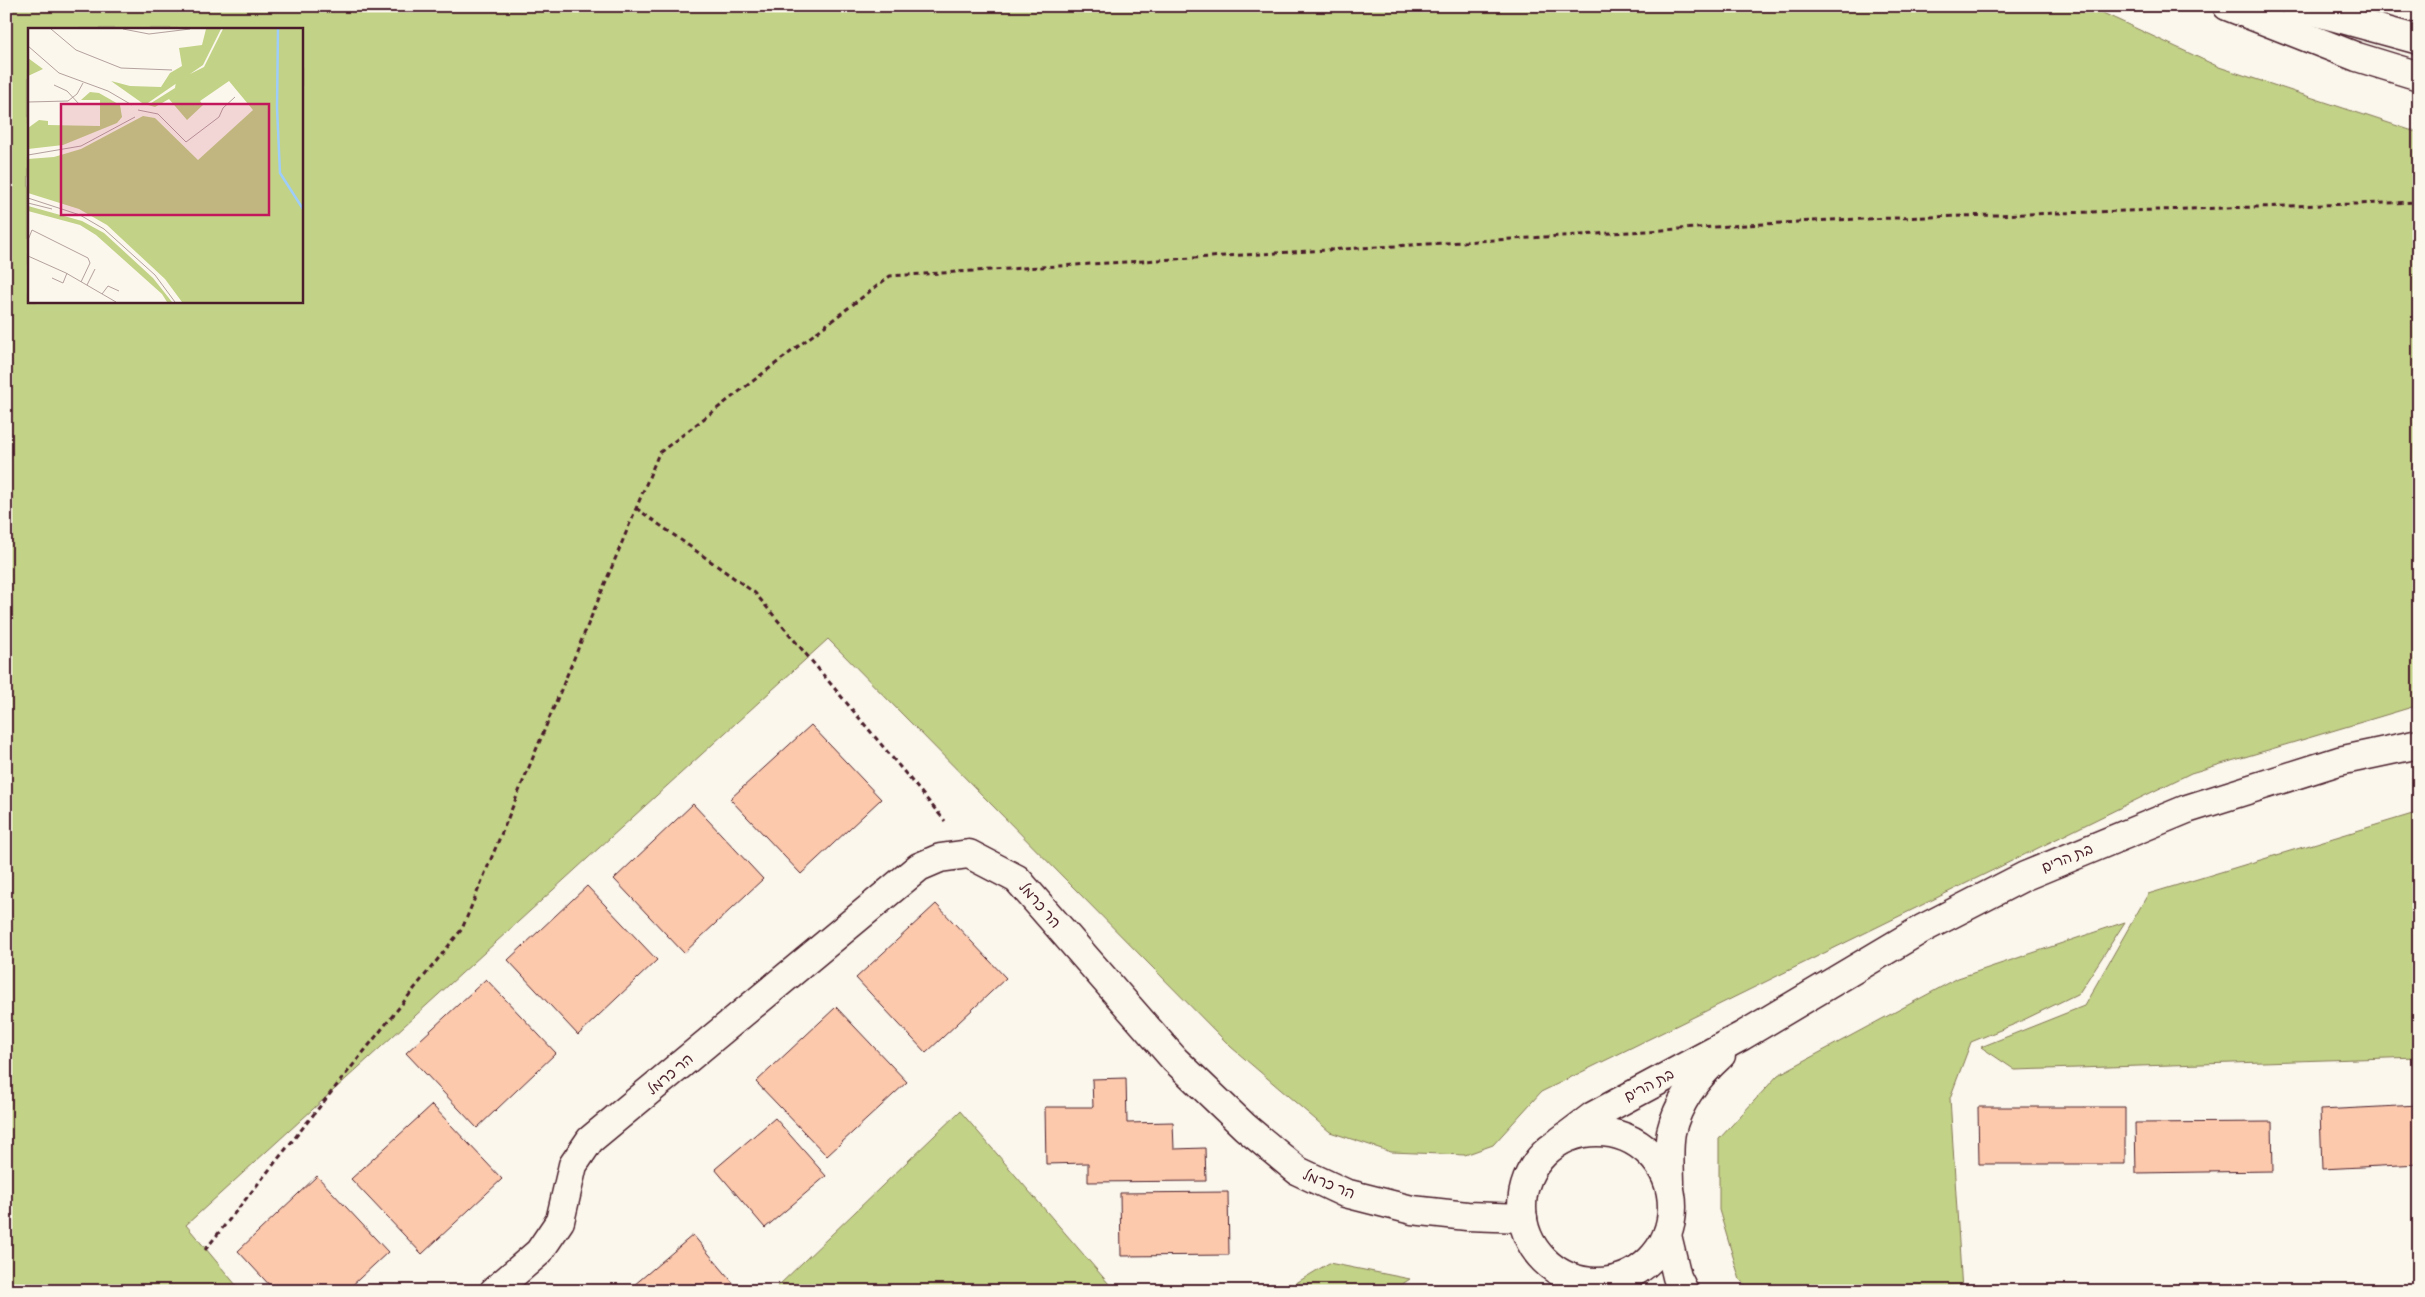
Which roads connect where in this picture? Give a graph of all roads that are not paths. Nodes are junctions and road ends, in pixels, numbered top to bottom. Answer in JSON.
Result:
{"nodes":[{"id":1,"x":2227,"y":6,"type":"edge"},
{"id":2,"x":2295,"y":6,"type":"edge"},
{"id":3,"x":2419,"y":40,"type":"edge"},
{"id":4,"x":2419,"y":76,"type":"edge"},
{"id":5,"x":2419,"y":744,"type":"edge"},
{"id":6,"x":1742,"y":1036,"type":"junction"},
{"id":7,"x":1560,"y":1141,"type":"junction"},
{"id":8,"x":1670,"y":1190,"type":"junction"},
{"id":9,"x":1523,"y":1218,"type":"junction"},
{"id":10,"x":1667,"y":1235,"type":"junction"},
{"id":11,"x":1600,"y":1287,"type":"edge"},
{"id":12,"x":494,"y":1291,"type":"edge"},
{"id":13,"x":1684,"y":1291,"type":"edge"}],
"edges":[{"from":1,"to":4,"type":"street"},
{"from":2,"to":3,"type":"street"},
{"from":5,"to":6,"type":"street","name":"בת הרים"},
{"from":6,"to":7,"type":"street","name":"בת הרים"},
{"from":6,"to":8,"type":"street","name":"בת הרים"},
{"from":7,"to":8,"type":"street"},
{"from":7,"to":9,"type":"street"},
{"from":8,"to":10,"type":"street"},
{"from":9,"to":11,"type":"street"},
{"from":9,"to":12,"type":"street","name":"הר כרמל"},
{"from":10,"to":11,"type":"street"},
{"from":10,"to":13,"type":"street"}]}
